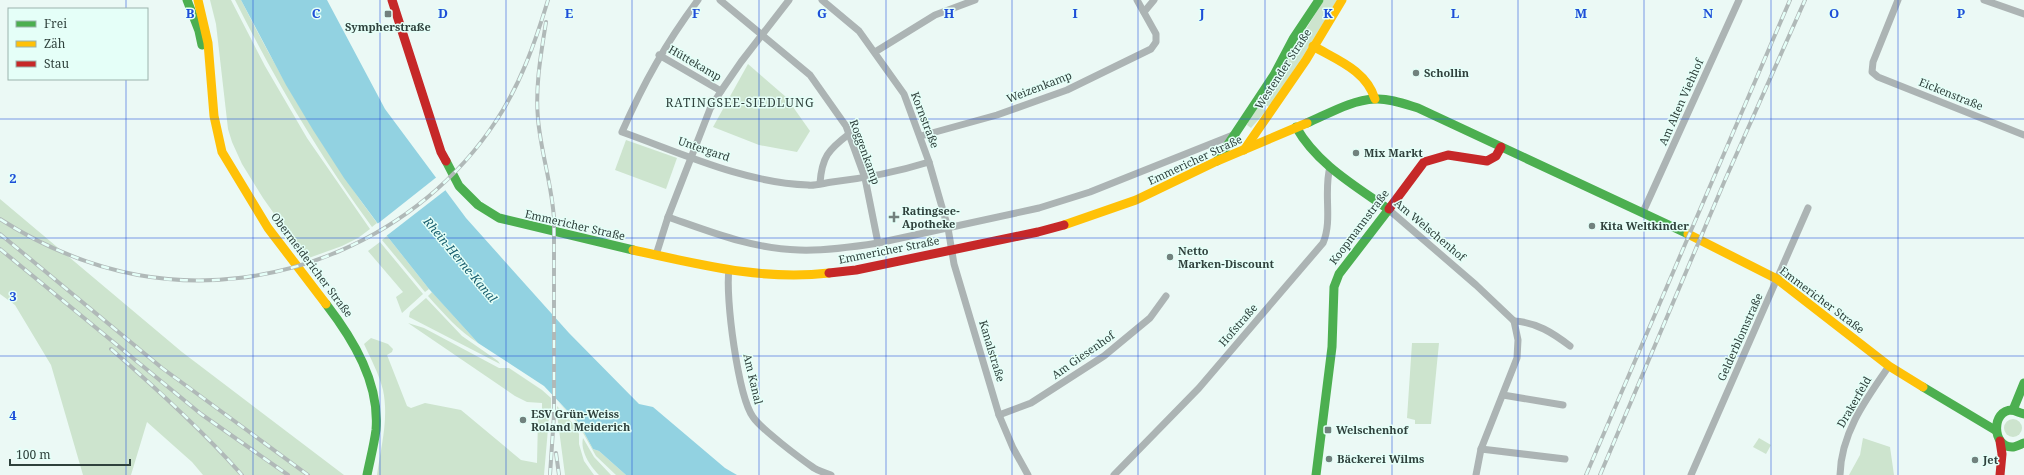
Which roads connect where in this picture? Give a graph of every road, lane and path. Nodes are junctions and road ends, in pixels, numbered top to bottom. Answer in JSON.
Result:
{"nodes":[{"id":1,"x":187,"y":0,"type":"edge"},
{"id":2,"x":198,"y":0,"type":"edge"},
{"id":3,"x":392,"y":0,"type":"edge"},
{"id":4,"x":698,"y":0,"type":"edge"},
{"id":5,"x":720,"y":0,"type":"edge"},
{"id":6,"x":789,"y":0,"type":"edge"},
{"id":7,"x":822,"y":0,"type":"edge"},
{"id":8,"x":975,"y":0,"type":"edge"},
{"id":9,"x":1137,"y":0,"type":"edge"},
{"id":10,"x":1154,"y":0,"type":"edge"},
{"id":11,"x":1318,"y":0,"type":"edge"},
{"id":12,"x":1342,"y":0,"type":"edge"},
{"id":13,"x":1739,"y":0,"type":"edge"},
{"id":14,"x":1898,"y":0,"type":"edge"},
{"id":15,"x":1984,"y":0,"type":"edge"},
{"id":16,"x":1144,"y":12,"type":"junction"},
{"id":17,"x":2024,"y":14,"type":"edge"},
{"id":18,"x":761,"y":34,"type":"junction"},
{"id":19,"x":1313,"y":46,"type":"junction"},
{"id":20,"x":875,"y":52,"type":"junction"},
{"id":21,"x":659,"y":55,"type":"junction"},
{"id":22,"x":210,"y":73,"type":"junction"},
{"id":23,"x":720,"y":91,"type":"junction"},
{"id":24,"x":1375,"y":99,"type":"junction"},
{"id":25,"x":1296,"y":127,"type":"junction"},
{"id":26,"x":849,"y":134,"type":"junction"},
{"id":27,"x":1235,"y":134,"type":"junction"},
{"id":28,"x":2024,"y":135,"type":"edge"},
{"id":29,"x":921,"y":136,"type":"junction"},
{"id":30,"x":1214,"y":143,"type":"junction"},
{"id":31,"x":1501,"y":147,"type":"junction"},
{"id":32,"x":1244,"y":150,"type":"junction"},
{"id":33,"x":1226,"y":154,"type":"junction"},
{"id":34,"x":691,"y":157,"type":"junction"},
{"id":35,"x":1217,"y":161,"type":"joint"},
{"id":36,"x":929,"y":162,"type":"junction"},
{"id":37,"x":1330,"y":167,"type":"junction"},
{"id":38,"x":865,"y":178,"type":"junction"},
{"id":39,"x":820,"y":183,"type":"junction"},
{"id":40,"x":1808,"y":208,"type":"dead end"},
{"id":41,"x":1388,"y":209,"type":"junction"},
{"id":42,"x":1642,"y":212,"type":"junction"},
{"id":43,"x":668,"y":217,"type":"junction"},
{"id":44,"x":948,"y":228,"type":"junction"},
{"id":45,"x":878,"y":243,"type":"junction"},
{"id":46,"x":952,"y":251,"type":"junction"},
{"id":47,"x":656,"y":255,"type":"junction"},
{"id":48,"x":729,"y":270,"type":"junction"},
{"id":49,"x":1777,"y":279,"type":"junction"},
{"id":50,"x":1166,"y":296,"type":"dead end"},
{"id":51,"x":1514,"y":321,"type":"junction"},
{"id":52,"x":1570,"y":346,"type":"dead end"},
{"id":53,"x":1889,"y":366,"type":"junction"},
{"id":54,"x":2024,"y":382,"type":"edge"},
{"id":55,"x":2024,"y":387,"type":"edge"},
{"id":56,"x":1503,"y":395,"type":"junction"},
{"id":57,"x":1563,"y":405,"type":"dead end"},
{"id":58,"x":2012,"y":410,"type":"junction"},
{"id":59,"x":1968,"y":414,"type":"junction"},
{"id":60,"x":2024,"y":414,"type":"edge"},
{"id":61,"x":999,"y":415,"type":"junction"},
{"id":62,"x":1998,"y":419,"type":"junction"},
{"id":63,"x":1995,"y":430,"type":"junction"},
{"id":64,"x":2000,"y":441,"type":"junction"},
{"id":65,"x":2024,"y":443,"type":"edge"},
{"id":66,"x":2015,"y":446,"type":"junction"},
{"id":67,"x":1481,"y":449,"type":"junction"},
{"id":68,"x":1564,"y":459,"type":"dead end"},
{"id":69,"x":367,"y":475,"type":"edge"},
{"id":70,"x":831,"y":475,"type":"edge"},
{"id":71,"x":1028,"y":475,"type":"edge"},
{"id":72,"x":1114,"y":475,"type":"edge"},
{"id":73,"x":1316,"y":475,"type":"edge"},
{"id":74,"x":1476,"y":475,"type":"edge"},
{"id":75,"x":1691,"y":475,"type":"edge"},
{"id":76,"x":1840,"y":475,"type":"edge"},
{"id":77,"x":2000,"y":475,"type":"edge"}],
"edges":[{"from":1,"to":22,"type":"main road","name":"Obermeidericher Straße"},
{"from":2,"to":22,"type":"main road","name":"Obermeidericher Straße"},
{"from":3,"to":47,"type":"main road","name":"Emmericher Straße"},
{"from":4,"to":21,"type":"street","name":"Untergard"},
{"from":5,"to":18,"type":"street","name":"Roggenkamp"},
{"from":6,"to":18,"type":"street"},
{"from":7,"to":20,"type":"street","name":"Kornstraße"},
{"from":8,"to":20,"type":"street"},
{"from":9,"to":16,"type":"street"},
{"from":10,"to":16,"type":"street"},
{"from":11,"to":27,"type":"main road","name":"Westender Straße"},
{"from":12,"to":19,"type":"main road","name":"Westender Straße"},
{"from":13,"to":42,"type":"street","name":"Am Alten Viehhof"},
{"from":14,"to":28,"type":"street","name":"Eickenstraße"},
{"from":15,"to":17,"type":"street"},
{"from":16,"to":29,"type":"street","name":"Weizenkamp"},
{"from":18,"to":23,"type":"street"},
{"from":18,"to":26,"type":"street","name":"Roggenkamp"},
{"from":19,"to":24,"type":"main road"},
{"from":19,"to":32,"type":"main road","name":"Westender Straße"},
{"from":20,"to":29,"type":"street","name":"Kornstraße"},
{"from":21,"to":23,"type":"street","name":"Hüttekamp"},
{"from":21,"to":34,"type":"street","name":"Untergard"},
{"from":22,"to":69,"type":"main road","name":"Obermeidericher Straße"},
{"from":23,"to":34,"type":"street"},
{"from":24,"to":25,"type":"main road","name":"Emmericher Straße"},
{"from":24,"to":31,"type":"main road","name":"Emmericher Straße"},
{"from":25,"to":32,"type":"main road","name":"Emmericher Straße"},
{"from":25,"to":37,"type":"main road","name":"Am Welschenhof"},
{"from":26,"to":38,"type":"street","name":"Roggenkamp"},
{"from":26,"to":39,"type":"street"},
{"from":27,"to":30,"type":"street","name":"Emmericher Straße"},
{"from":27,"to":32,"type":"main road"},
{"from":27,"to":33,"type":"main road","name":"Westender Straße"},
{"from":29,"to":36,"type":"street","name":"Kornstraße"},
{"from":30,"to":33,"type":"street"},
{"from":30,"to":44,"type":"street","name":"Emmericher Straße"},
{"from":31,"to":41,"type":"main road","name":"Koopmannstraße"},
{"from":31,"to":42,"type":"main road","name":"Emmericher Straße"},
{"from":32,"to":33,"type":"main road","name":"Emmericher Straße"},
{"from":33,"to":35,"type":"main road","name":"Westender Straße"},
{"from":34,"to":39,"type":"street","name":"Untergard"},
{"from":34,"to":43,"type":"street"},
{"from":35,"to":46,"type":"main road","name":"Emmericher Straße"},
{"from":36,"to":38,"type":"street","name":"Untergard"},
{"from":36,"to":44,"type":"street","name":"Kornstraße"},
{"from":37,"to":41,"type":"main road","name":"Am Welschenhof"},
{"from":37,"to":72,"type":"street","name":"Hofstraße"},
{"from":38,"to":39,"type":"street","name":"Untergard"},
{"from":38,"to":45,"type":"street","name":"Roggenkamp"},
{"from":40,"to":49,"type":"street","name":"Gelderblomstraße"},
{"from":41,"to":51,"type":"street","name":"Am Welschenhof"},
{"from":41,"to":73,"type":"main road","name":"Koopmannstraße"},
{"from":42,"to":49,"type":"main road","name":"Emmericher Straße"},
{"from":43,"to":45,"type":"street","name":"Emmericher Straße"},
{"from":43,"to":47,"type":"street"},
{"from":44,"to":45,"type":"street","name":"Emmericher Straße"},
{"from":44,"to":46,"type":"street","name":"Kanalstraße"},
{"from":46,"to":48,"type":"main road","name":"Emmericher Straße"},
{"from":46,"to":61,"type":"street","name":"Kanalstraße"},
{"from":47,"to":48,"type":"main road","name":"Emmericher Straße"},
{"from":48,"to":70,"type":"street","name":"Am Kanal"},
{"from":49,"to":53,"type":"main road","name":"Emmericher Straße"},
{"from":49,"to":75,"type":"street","name":"Gelderblomstraße"},
{"from":50,"to":61,"type":"street","name":"Am Giesenhof"},
{"from":51,"to":52,"type":"street"},
{"from":51,"to":56,"type":"street"},
{"from":53,"to":59,"type":"main road","name":"Emmericher Straße"},
{"from":53,"to":76,"type":"street","name":"Drakerfeld"},
{"from":54,"to":58,"type":"main road"},
{"from":55,"to":60,"type":"main road"},
{"from":56,"to":57,"type":"street"},
{"from":56,"to":67,"type":"street"},
{"from":58,"to":60,"type":"main road"},
{"from":58,"to":62,"type":"main road"},
{"from":59,"to":62,"type":"main road","name":"Emmericher Straße"},
{"from":59,"to":63,"type":"main road","name":"Emmericher Straße"},
{"from":61,"to":71,"type":"street","name":"Kanalstraße"},
{"from":62,"to":63,"type":"main road"},
{"from":63,"to":64,"type":"main road"},
{"from":64,"to":66,"type":"main road"},
{"from":64,"to":77,"type":"main road"},
{"from":65,"to":66,"type":"main road"},
{"from":66,"to":77,"type":"main road"},
{"from":67,"to":68,"type":"street"},
{"from":67,"to":74,"type":"street"}]}
